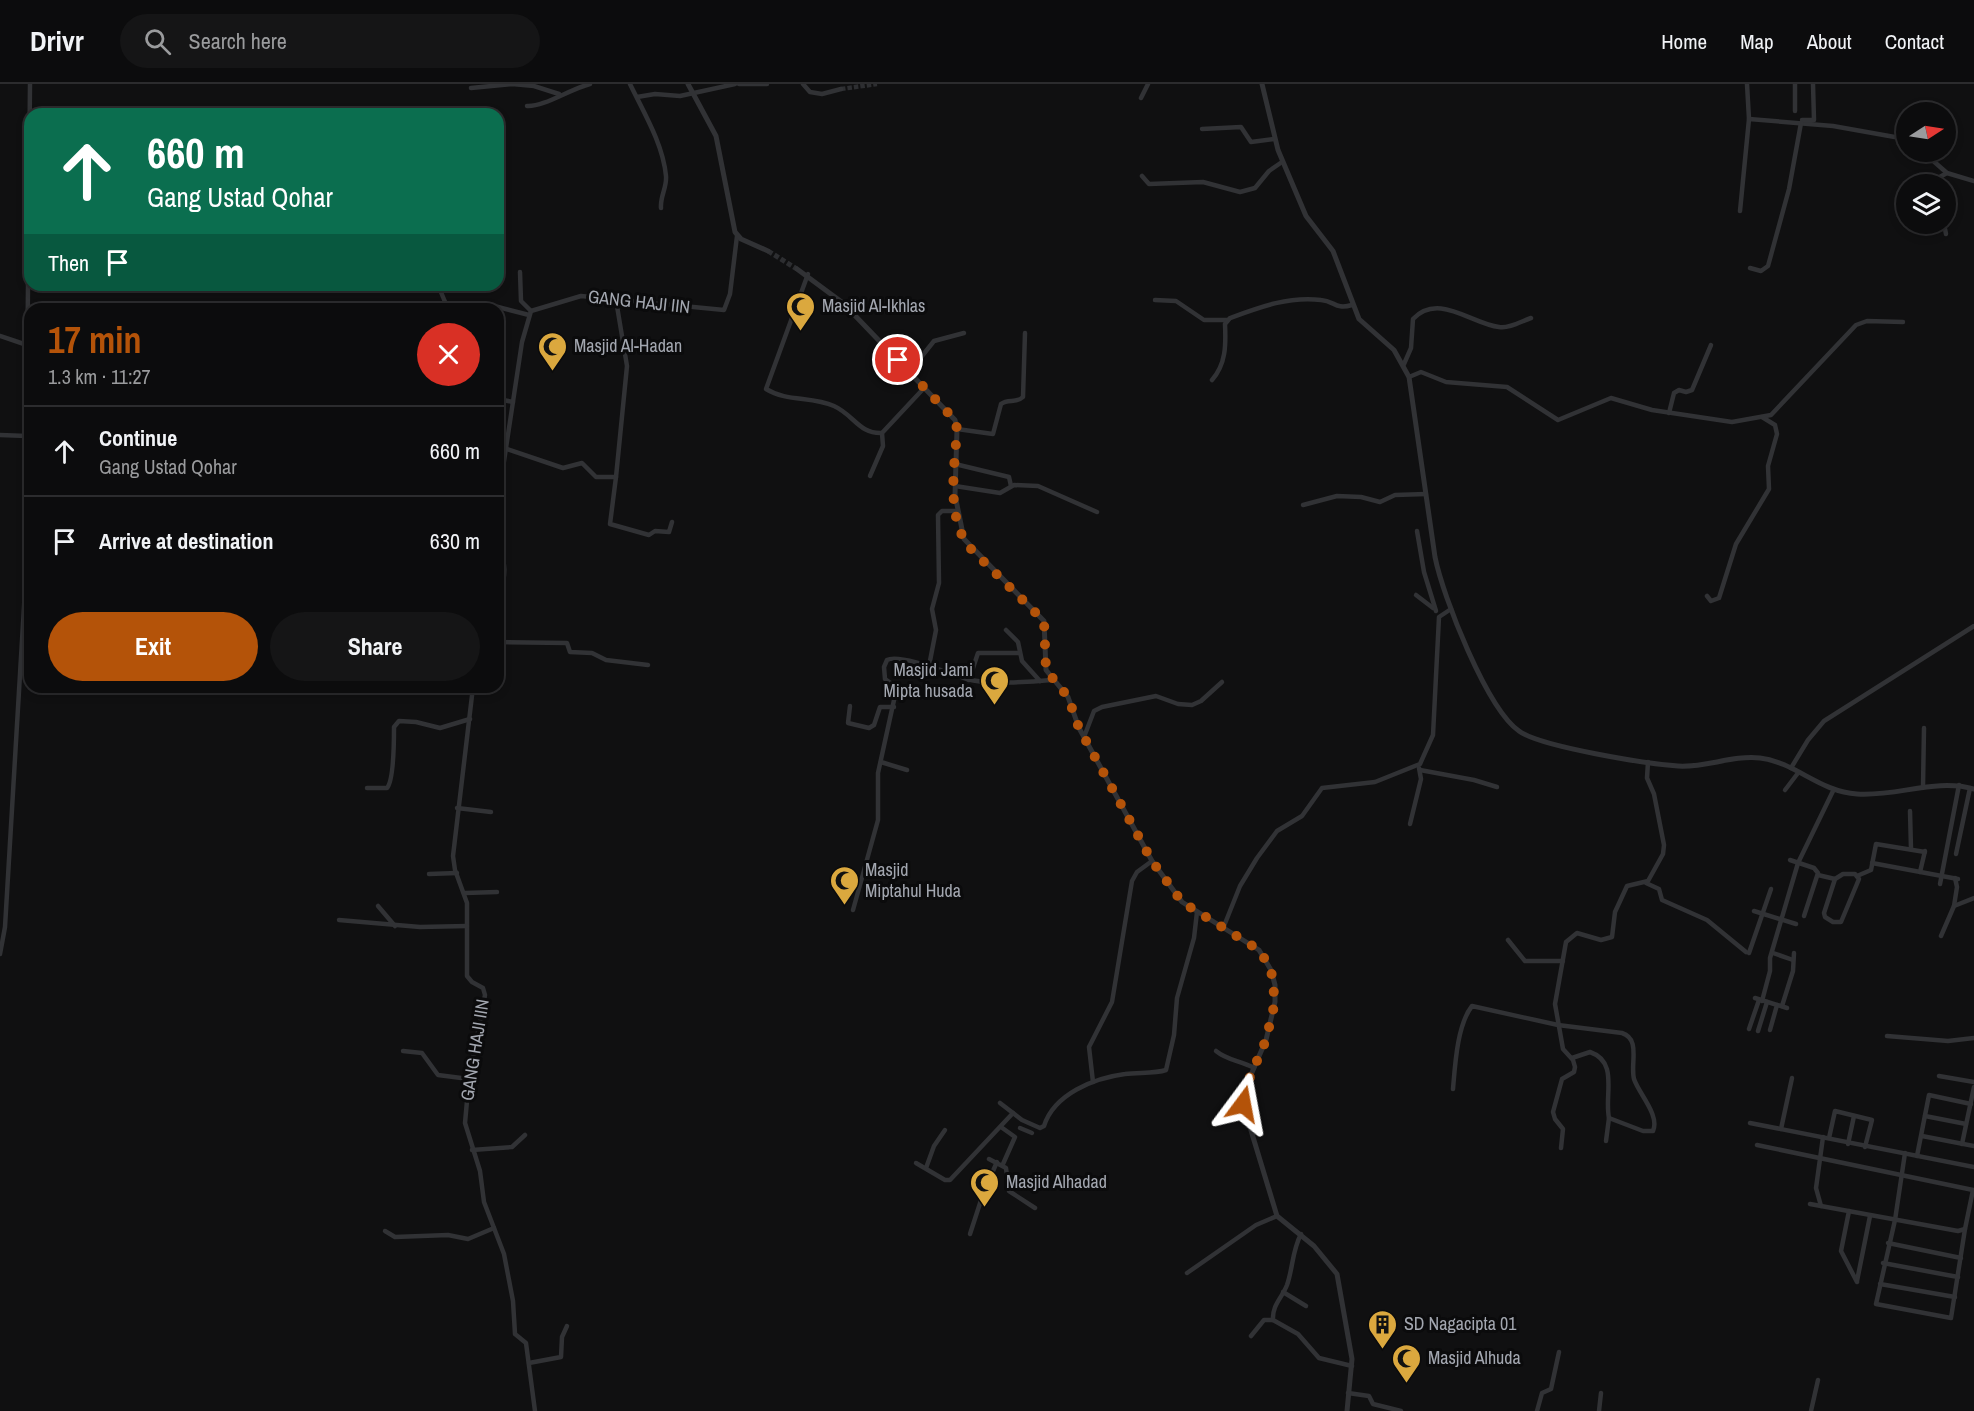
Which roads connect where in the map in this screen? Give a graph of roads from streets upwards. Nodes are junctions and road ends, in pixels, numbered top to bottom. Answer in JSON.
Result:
{"nodes":[{"id":1,"x":30,"y":84,"type":"edge"},
{"id":2,"x":591,"y":84,"type":"edge"},
{"id":3,"x":630,"y":84,"type":"edge"},
{"id":4,"x":688,"y":84,"type":"edge"},
{"id":5,"x":737,"y":84,"type":"edge"},
{"id":6,"x":767,"y":84,"type":"edge"},
{"id":7,"x":803,"y":84,"type":"edge"},
{"id":8,"x":1148,"y":84,"type":"edge"},
{"id":9,"x":1262,"y":84,"type":"edge"},
{"id":10,"x":1747,"y":84,"type":"edge"},
{"id":11,"x":1795,"y":84,"type":"edge"},
{"id":12,"x":1813,"y":84,"type":"edge"},
{"id":13,"x":471,"y":88,"type":"dead end"},
{"id":14,"x":841,"y":89,"type":"dead end"},
{"id":15,"x":692,"y":92,"type":"junction"},
{"id":16,"x":559,"y":94,"type":"junction"},
{"id":17,"x":636,"y":97,"type":"junction"},
{"id":18,"x":1141,"y":98,"type":"dead end"},
{"id":19,"x":527,"y":106,"type":"dead end"},
{"id":20,"x":29,"y":108,"type":"edge"},
{"id":21,"x":1795,"y":111,"type":"dead end"},
{"id":22,"x":1749,"y":119,"type":"junction"},
{"id":23,"x":1801,"y":122,"type":"junction"},
{"id":24,"x":1203,"y":129,"type":"dead end"},
{"id":25,"x":1896,"y":137,"type":"edge"},
{"id":26,"x":1274,"y":139,"type":"junction"},
{"id":27,"x":1282,"y":162,"type":"junction"},
{"id":28,"x":1934,"y":162,"type":"edge"},
{"id":29,"x":1947,"y":174,"type":"edge"},
{"id":30,"x":1142,"y":176,"type":"dead end"},
{"id":31,"x":1956,"y":176,"type":"edge"},
{"id":32,"x":1974,"y":181,"type":"edge"},
{"id":33,"x":661,"y":208,"type":"dead end"},
{"id":34,"x":1740,"y":211,"type":"dead end"},
{"id":35,"x":737,"y":236,"type":"junction"},
{"id":36,"x":768,"y":252,"type":"tunnel mouth"},
{"id":37,"x":1750,"y":268,"type":"dead end"},
{"id":38,"x":797,"y":269,"type":"tunnel mouth"},
{"id":39,"x":520,"y":272,"type":"dead end"},
{"id":40,"x":808,"y":274,"type":"junction"},
{"id":41,"x":616,"y":300,"type":"junction"},
{"id":42,"x":1155,"y":300,"type":"dead end"},
{"id":43,"x":1352,"y":305,"type":"junction"},
{"id":44,"x":504,"y":308,"type":"edge"},
{"id":45,"x":530,"y":313,"type":"junction"},
{"id":46,"x":1531,"y":318,"type":"dead end"},
{"id":47,"x":1227,"y":320,"type":"junction"},
{"id":48,"x":1903,"y":322,"type":"dead end"},
{"id":49,"x":964,"y":333,"type":"dead end"},
{"id":50,"x":1025,"y":333,"type":"dead end"},
{"id":51,"x":0,"y":336,"type":"edge"},
{"id":52,"x":24,"y":344,"type":"joint"},
{"id":53,"x":1711,"y":345,"type":"dead end"},
{"id":54,"x":1404,"y":364,"type":"junction"},
{"id":55,"x":910,"y":371,"type":"junction"},
{"id":56,"x":1409,"y":377,"type":"junction"},
{"id":57,"x":1212,"y":380,"type":"dead end"},
{"id":58,"x":925,"y":387,"type":"junction"},
{"id":59,"x":504,"y":400,"type":"edge"},
{"id":60,"x":513,"y":402,"type":"junction"},
{"id":61,"x":1776,"y":411,"type":"junction"},
{"id":62,"x":1669,"y":412,"type":"junction"},
{"id":63,"x":1757,"y":416,"type":"junction"},
{"id":64,"x":1775,"y":425,"type":"junction"},
{"id":65,"x":957,"y":429,"type":"junction"},
{"id":66,"x":882,"y":433,"type":"junction"},
{"id":67,"x":0,"y":435,"type":"edge"},
{"id":68,"x":24,"y":436,"type":"joint"},
{"id":69,"x":507,"y":449,"type":"junction"},
{"id":70,"x":955,"y":464,"type":"junction"},
{"id":71,"x":504,"y":466,"type":"edge"},
{"id":72,"x":870,"y":476,"type":"dead end"},
{"id":73,"x":616,"y":477,"type":"junction"},
{"id":74,"x":955,"y":486,"type":"junction"},
{"id":75,"x":1011,"y":486,"type":"junction"},
{"id":76,"x":1426,"y":494,"type":"junction"},
{"id":77,"x":1303,"y":505,"type":"dead end"},
{"id":78,"x":956,"y":511,"type":"junction"},
{"id":79,"x":1097,"y":512,"type":"dead end"},
{"id":80,"x":672,"y":522,"type":"dead end"},
{"id":81,"x":1417,"y":531,"type":"dead end"},
{"id":82,"x":1416,"y":596,"type":"dead end"},
{"id":83,"x":1707,"y":596,"type":"dead end"},
{"id":84,"x":1450,"y":609,"type":"junction"},
{"id":85,"x":1436,"y":611,"type":"junction"},
{"id":86,"x":1439,"y":617,"type":"junction"},
{"id":87,"x":1974,"y":626,"type":"edge"},
{"id":88,"x":24,"y":630,"type":"edge"},
{"id":89,"x":1006,"y":630,"type":"dead end"},
{"id":90,"x":504,"y":642,"type":"edge"},
{"id":91,"x":1019,"y":654,"type":"junction"},
{"id":92,"x":648,"y":665,"type":"dead end"},
{"id":93,"x":929,"y":666,"type":"junction"},
{"id":94,"x":969,"y":680,"type":"junction"},
{"id":95,"x":1051,"y":680,"type":"junction"},
{"id":96,"x":1040,"y":681,"type":"junction"},
{"id":97,"x":1222,"y":682,"type":"dead end"},
{"id":98,"x":472,"y":693,"type":"edge"},
{"id":99,"x":850,"y":706,"type":"dead end"},
{"id":100,"x":894,"y":707,"type":"junction"},
{"id":101,"x":470,"y":719,"type":"junction"},
{"id":102,"x":1924,"y":728,"type":"dead end"},
{"id":103,"x":1084,"y":737,"type":"junction"},
{"id":104,"x":881,"y":762,"type":"junction"},
{"id":105,"x":1648,"y":762,"type":"junction"},
{"id":106,"x":1419,"y":768,"type":"junction"},
{"id":107,"x":1791,"y":768,"type":"junction"},
{"id":108,"x":907,"y":770,"type":"dead end"},
{"id":109,"x":1798,"y":773,"type":"junction"},
{"id":110,"x":1959,"y":785,"type":"junction"},
{"id":111,"x":1497,"y":787,"type":"dead end"},
{"id":112,"x":367,"y":788,"type":"dead end"},
{"id":113,"x":1923,"y":788,"type":"junction"},
{"id":114,"x":1972,"y":789,"type":"edge"},
{"id":115,"x":1785,"y":790,"type":"dead end"},
{"id":116,"x":1833,"y":791,"type":"junction"},
{"id":117,"x":457,"y":808,"type":"junction"},
{"id":118,"x":1910,"y":811,"type":"dead end"},
{"id":119,"x":490,"y":812,"type":"dead end"},
{"id":120,"x":1410,"y":824,"type":"dead end"},
{"id":121,"x":1911,"y":849,"type":"junction"},
{"id":122,"x":1947,"y":853,"type":"junction"},
{"id":123,"x":1790,"y":860,"type":"dead end"},
{"id":124,"x":1152,"y":861,"type":"junction"},
{"id":125,"x":1798,"y":863,"type":"junction"},
{"id":126,"x":1872,"y":863,"type":"junction"},
{"id":127,"x":1920,"y":872,"type":"junction"},
{"id":128,"x":457,"y":873,"type":"junction"},
{"id":129,"x":429,"y":874,"type":"dead end"},
{"id":130,"x":1818,"y":875,"type":"junction"},
{"id":131,"x":1857,"y":876,"type":"junction"},
{"id":132,"x":1942,"y":876,"type":"junction"},
{"id":133,"x":1835,"y":879,"type":"junction"},
{"id":134,"x":1646,"y":882,"type":"junction"},
{"id":135,"x":1941,"y":884,"type":"dead end"},
{"id":136,"x":1771,"y":889,"type":"dead end"},
{"id":137,"x":497,"y":892,"type":"dead end"},
{"id":138,"x":465,"y":893,"type":"junction"},
{"id":139,"x":1974,"y":898,"type":"edge"},
{"id":140,"x":378,"y":906,"type":"dead end"},
{"id":141,"x":1954,"y":906,"type":"junction"},
{"id":142,"x":853,"y":909,"type":"dead end"},
{"id":143,"x":1754,"y":911,"type":"dead end"},
{"id":144,"x":1197,"y":912,"type":"junction"},
{"id":145,"x":1764,"y":914,"type":"junction"},
{"id":146,"x":1804,"y":916,"type":"dead end"},
{"id":147,"x":339,"y":920,"type":"dead end"},
{"id":148,"x":1781,"y":920,"type":"junction"},
{"id":149,"x":1796,"y":924,"type":"dead end"},
{"id":150,"x":395,"y":926,"type":"junction"},
{"id":151,"x":467,"y":926,"type":"junction"},
{"id":152,"x":1224,"y":926,"type":"junction"},
{"id":153,"x":1941,"y":936,"type":"dead end"},
{"id":154,"x":1508,"y":940,"type":"dead end"},
{"id":155,"x":1773,"y":953,"type":"junction"},
{"id":156,"x":1794,"y":953,"type":"dead end"},
{"id":157,"x":0,"y":954,"type":"edge"},
{"id":158,"x":1793,"y":960,"type":"junction"},
{"id":159,"x":1563,"y":961,"type":"junction"},
{"id":160,"x":1761,"y":1000,"type":"junction"},
{"id":161,"x":1782,"y":1007,"type":"junction"},
{"id":162,"x":1558,"y":1025,"type":"junction"},
{"id":163,"x":1749,"y":1029,"type":"dead end"},
{"id":164,"x":1770,"y":1030,"type":"dead end"},
{"id":165,"x":1758,"y":1031,"type":"dead end"},
{"id":166,"x":1887,"y":1036,"type":"dead end"},
{"id":167,"x":1974,"y":1038,"type":"edge"},
{"id":168,"x":404,"y":1051,"type":"dead end"},
{"id":169,"x":1216,"y":1052,"type":"dead end"},
{"id":170,"x":1572,"y":1058,"type":"junction"},
{"id":171,"x":1254,"y":1068,"type":"junction"},
{"id":172,"x":1939,"y":1076,"type":"dead end"},
{"id":173,"x":1792,"y":1078,"type":"dead end"},
{"id":174,"x":469,"y":1079,"type":"junction"},
{"id":175,"x":1093,"y":1082,"type":"junction"},
{"id":176,"x":1974,"y":1082,"type":"edge"},
{"id":177,"x":1453,"y":1089,"type":"dead end"},
{"id":178,"x":1974,"y":1090,"type":"edge"},
{"id":179,"x":1000,"y":1103,"type":"dead end"},
{"id":180,"x":1971,"y":1104,"type":"junction"},
{"id":181,"x":1013,"y":1113,"type":"junction"},
{"id":182,"x":1854,"y":1116,"type":"junction"},
{"id":183,"x":1925,"y":1116,"type":"junction"},
{"id":184,"x":1609,"y":1118,"type":"junction"},
{"id":185,"x":1750,"y":1123,"type":"dead end"},
{"id":186,"x":1966,"y":1124,"type":"junction"},
{"id":187,"x":1034,"y":1126,"type":"junction"},
{"id":188,"x":1001,"y":1127,"type":"junction"},
{"id":189,"x":1020,"y":1128,"type":"dead end"},
{"id":190,"x":1781,"y":1129,"type":"junction"},
{"id":191,"x":945,"y":1130,"type":"dead end"},
{"id":192,"x":525,"y":1135,"type":"dead end"},
{"id":193,"x":1922,"y":1136,"type":"junction"},
{"id":194,"x":1826,"y":1138,"type":"junction"},
{"id":195,"x":1606,"y":1141,"type":"dead end"},
{"id":196,"x":1848,"y":1144,"type":"junction"},
{"id":197,"x":1962,"y":1144,"type":"junction"},
{"id":198,"x":1757,"y":1145,"type":"dead end"},
{"id":199,"x":1974,"y":1146,"type":"edge"},
{"id":200,"x":1865,"y":1147,"type":"junction"},
{"id":201,"x":1561,"y":1148,"type":"dead end"},
{"id":202,"x":472,"y":1150,"type":"junction"},
{"id":203,"x":1905,"y":1154,"type":"junction"},
{"id":204,"x":1917,"y":1156,"type":"junction"},
{"id":205,"x":989,"y":1159,"type":"dead end"},
{"id":206,"x":1820,"y":1160,"type":"junction"},
{"id":207,"x":997,"y":1162,"type":"junction"},
{"id":208,"x":916,"y":1163,"type":"dead end"},
{"id":209,"x":1003,"y":1164,"type":"junction"},
{"id":210,"x":1974,"y":1167,"type":"edge"},
{"id":211,"x":926,"y":1168,"type":"junction"},
{"id":212,"x":1902,"y":1175,"type":"junction"},
{"id":213,"x":1974,"y":1189,"type":"edge"},
{"id":214,"x":1810,"y":1204,"type":"dead end"},
{"id":215,"x":1821,"y":1206,"type":"junction"},
{"id":216,"x":1035,"y":1208,"type":"dead end"},
{"id":217,"x":1849,"y":1212,"type":"junction"},
{"id":218,"x":1971,"y":1214,"type":"edge"},
{"id":219,"x":1277,"y":1216,"type":"junction"},
{"id":220,"x":1870,"y":1216,"type":"junction"},
{"id":221,"x":1895,"y":1220,"type":"junction"},
{"id":222,"x":494,"y":1228,"type":"junction"},
{"id":223,"x":1965,"y":1229,"type":"junction"},
{"id":224,"x":385,"y":1231,"type":"dead end"},
{"id":225,"x":970,"y":1234,"type":"dead end"},
{"id":226,"x":1301,"y":1234,"type":"junction"},
{"id":227,"x":1888,"y":1243,"type":"junction"},
{"id":228,"x":1961,"y":1258,"type":"junction"},
{"id":229,"x":1883,"y":1263,"type":"junction"},
{"id":230,"x":1187,"y":1273,"type":"dead end"},
{"id":231,"x":1958,"y":1277,"type":"junction"},
{"id":232,"x":1880,"y":1284,"type":"junction"},
{"id":233,"x":1283,"y":1292,"type":"junction"},
{"id":234,"x":1955,"y":1298,"type":"junction"},
{"id":235,"x":1306,"y":1306,"type":"dead end"},
{"id":236,"x":1273,"y":1320,"type":"junction"},
{"id":237,"x":567,"y":1326,"type":"dead end"},
{"id":238,"x":1251,"y":1336,"type":"dead end"},
{"id":239,"x":1559,"y":1352,"type":"dead end"},
{"id":240,"x":529,"y":1363,"type":"junction"},
{"id":241,"x":1352,"y":1366,"type":"junction"},
{"id":242,"x":1818,"y":1380,"type":"dead end"},
{"id":243,"x":1348,"y":1393,"type":"junction"},
{"id":244,"x":1601,"y":1393,"type":"dead end"},
{"id":245,"x":536,"y":1411,"type":"edge"},
{"id":246,"x":1347,"y":1411,"type":"edge"},
{"id":247,"x":1401,"y":1411,"type":"edge"},
{"id":248,"x":1537,"y":1411,"type":"edge"},
{"id":249,"x":1599,"y":1411,"type":"edge"},
{"id":250,"x":1811,"y":1411,"type":"edge"}],
"edges":[{"from":1,"to":20,"type":"street"},
{"from":2,"to":16,"type":"street"},
{"from":3,"to":17,"type":"street"},
{"from":4,"to":15,"type":"street"},
{"from":5,"to":6,"type":"street"},
{"from":5,"to":15,"type":"street"},
{"from":7,"to":14,"type":"street"},
{"from":8,"to":18,"type":"street"},
{"from":9,"to":26,"type":"street"},
{"from":10,"to":22,"type":"street"},
{"from":11,"to":21,"type":"street"},
{"from":12,"to":23,"type":"street"},
{"from":13,"to":16,"type":"street"},
{"from":15,"to":17,"type":"street"},
{"from":15,"to":35,"type":"street"},
{"from":16,"to":19,"type":"street"},
{"from":17,"to":33,"type":"street"},
{"from":22,"to":23,"type":"street"},
{"from":22,"to":34,"type":"street"},
{"from":23,"to":25,"type":"street"},
{"from":23,"to":37,"type":"street"},
{"from":24,"to":26,"type":"street"},
{"from":26,"to":27,"type":"street"},
{"from":27,"to":30,"type":"street"},
{"from":27,"to":43,"type":"street"},
{"from":28,"to":29,"type":"street"},
{"from":31,"to":32,"type":"street"},
{"from":35,"to":36,"type":"street"},
{"from":35,"to":41,"type":"street","name":"GANG HAJI IIN"},
{"from":38,"to":40,"type":"street"},
{"from":39,"to":45,"type":"street"},
{"from":40,"to":55,"type":"street"},
{"from":40,"to":66,"type":"street"},
{"from":41,"to":45,"type":"street","name":"GANG HAJI IIN"},
{"from":41,"to":73,"type":"street"},
{"from":42,"to":47,"type":"street"},
{"from":43,"to":47,"type":"street"},
{"from":43,"to":54,"type":"street"},
{"from":44,"to":45,"type":"street"},
{"from":45,"to":60,"type":"street"},
{"from":46,"to":54,"type":"street"},
{"from":47,"to":57,"type":"street"},
{"from":48,"to":61,"type":"street"},
{"from":49,"to":55,"type":"street"},
{"from":50,"to":65,"type":"street"},
{"from":51,"to":52,"type":"street"},
{"from":52,"to":68,"type":"street"},
{"from":53,"to":62,"type":"street"},
{"from":54,"to":56,"type":"street"},
{"from":55,"to":58,"type":"street"},
{"from":56,"to":62,"type":"street"},
{"from":56,"to":76,"type":"street"},
{"from":58,"to":65,"type":"street"},
{"from":58,"to":66,"type":"street"},
{"from":59,"to":60,"type":"street"},
{"from":60,"to":69,"type":"street"},
{"from":61,"to":63,"type":"street"},
{"from":61,"to":64,"type":"street"},
{"from":62,"to":63,"type":"street"},
{"from":63,"to":64,"type":"street"},
{"from":64,"to":83,"type":"street"},
{"from":65,"to":70,"type":"street"},
{"from":66,"to":72,"type":"street"},
{"from":67,"to":68,"type":"street"},
{"from":69,"to":71,"type":"street"},
{"from":69,"to":73,"type":"street"},
{"from":70,"to":74,"type":"street"},
{"from":70,"to":75,"type":"street"},
{"from":73,"to":80,"type":"street"},
{"from":74,"to":75,"type":"street"},
{"from":74,"to":78,"type":"street"},
{"from":75,"to":79,"type":"street"},
{"from":76,"to":77,"type":"street"},
{"from":76,"to":84,"type":"street"},
{"from":78,"to":93,"type":"street"},
{"from":78,"to":95,"type":"street"},
{"from":81,"to":85,"type":"street"},
{"from":82,"to":85,"type":"street"},
{"from":84,"to":86,"type":"street"},
{"from":84,"to":105,"type":"street"},
{"from":85,"to":86,"type":"street"},
{"from":86,"to":106,"type":"street"},
{"from":87,"to":107,"type":"street"},
{"from":88,"to":157,"type":"street"},
{"from":89,"to":91,"type":"street"},
{"from":90,"to":92,"type":"street"},
{"from":91,"to":94,"type":"street"},
{"from":91,"to":96,"type":"street"},
{"from":93,"to":94,"type":"street"},
{"from":93,"to":100,"type":"street"},
{"from":94,"to":96,"type":"street"},
{"from":95,"to":96,"type":"street"},
{"from":95,"to":103,"type":"street"},
{"from":97,"to":103,"type":"street"},
{"from":98,"to":101,"type":"street","name":"GANG HAJI IIN"},
{"from":99,"to":100,"type":"street"},
{"from":100,"to":104,"type":"street"},
{"from":101,"to":112,"type":"street"},
{"from":101,"to":117,"type":"street","name":"GANG HAJI IIN"},
{"from":102,"to":113,"type":"street"},
{"from":103,"to":124,"type":"street"},
{"from":104,"to":108,"type":"street"},
{"from":104,"to":142,"type":"street"},
{"from":105,"to":107,"type":"street"},
{"from":105,"to":134,"type":"street"},
{"from":106,"to":111,"type":"street"},
{"from":106,"to":120,"type":"street"},
{"from":106,"to":152,"type":"street"},
{"from":107,"to":109,"type":"street"},
{"from":109,"to":115,"type":"street"},
{"from":109,"to":116,"type":"street"},
{"from":110,"to":113,"type":"street"},
{"from":110,"to":114,"type":"street"},
{"from":110,"to":122,"type":"street"},
{"from":113,"to":116,"type":"street"},
{"from":114,"to":122,"type":"street"},
{"from":116,"to":125,"type":"street"},
{"from":117,"to":119,"type":"street"},
{"from":117,"to":128,"type":"street","name":"GANG HAJI IIN"},
{"from":118,"to":121,"type":"street"},
{"from":121,"to":126,"type":"street"},
{"from":121,"to":127,"type":"street"},
{"from":122,"to":132,"type":"street"},
{"from":123,"to":125,"type":"street"},
{"from":124,"to":144,"type":"street"},
{"from":124,"to":175,"type":"street"},
{"from":125,"to":130,"type":"street"},
{"from":125,"to":148,"type":"street"},
{"from":126,"to":127,"type":"street"},
{"from":126,"to":131,"type":"street"},
{"from":127,"to":132,"type":"street"},
{"from":128,"to":129,"type":"street"},
{"from":128,"to":138,"type":"street","name":"GANG HAJI IIN"},
{"from":130,"to":133,"type":"street"},
{"from":130,"to":146,"type":"street"},
{"from":131,"to":133,"type":"street"},
{"from":131,"to":133,"type":"street"},
{"from":132,"to":135,"type":"street"},
{"from":132,"to":141,"type":"street"},
{"from":134,"to":145,"type":"street"},
{"from":134,"to":159,"type":"street"},
{"from":136,"to":145,"type":"street"},
{"from":137,"to":138,"type":"street"},
{"from":138,"to":151,"type":"street","name":"GANG HAJI IIN"},
{"from":139,"to":141,"type":"street"},
{"from":140,"to":150,"type":"street"},
{"from":141,"to":153,"type":"street"},
{"from":143,"to":145,"type":"street"},
{"from":144,"to":152,"type":"street"},
{"from":144,"to":175,"type":"street"},
{"from":145,"to":148,"type":"street"},
{"from":147,"to":150,"type":"street"},
{"from":148,"to":149,"type":"street"},
{"from":148,"to":155,"type":"street"},
{"from":150,"to":151,"type":"street"},
{"from":151,"to":174,"type":"street","name":"GANG HAJI IIN"},
{"from":152,"to":171,"type":"street"},
{"from":154,"to":159,"type":"street"},
{"from":155,"to":158,"type":"street"},
{"from":155,"to":160,"type":"street"},
{"from":156,"to":158,"type":"street"},
{"from":158,"to":161,"type":"street"},
{"from":159,"to":162,"type":"street"},
{"from":160,"to":161,"type":"street"},
{"from":160,"to":163,"type":"street"},
{"from":160,"to":165,"type":"street"},
{"from":161,"to":164,"type":"street"},
{"from":162,"to":170,"type":"street"},
{"from":162,"to":177,"type":"street"},
{"from":162,"to":184,"type":"street"},
{"from":166,"to":167,"type":"street"},
{"from":168,"to":174,"type":"street"},
{"from":169,"to":171,"type":"street"},
{"from":170,"to":184,"type":"street"},
{"from":170,"to":201,"type":"street"},
{"from":171,"to":219,"type":"street"},
{"from":172,"to":176,"type":"street"},
{"from":173,"to":190,"type":"street"},
{"from":174,"to":202,"type":"street","name":"GANG HAJI IIN"},
{"from":175,"to":187,"type":"street"},
{"from":178,"to":180,"type":"street"},
{"from":179,"to":181,"type":"street"},
{"from":180,"to":183,"type":"street"},
{"from":180,"to":186,"type":"street"},
{"from":181,"to":187,"type":"street"},
{"from":181,"to":188,"type":"street"},
{"from":182,"to":194,"type":"street"},
{"from":182,"to":196,"type":"street"},
{"from":182,"to":200,"type":"street"},
{"from":183,"to":186,"type":"street"},
{"from":183,"to":193,"type":"street"},
{"from":184,"to":195,"type":"street"},
{"from":185,"to":190,"type":"street"},
{"from":186,"to":197,"type":"street"},
{"from":187,"to":189,"type":"street"},
{"from":188,"to":209,"type":"street"},
{"from":188,"to":211,"type":"street"},
{"from":190,"to":194,"type":"street"},
{"from":191,"to":211,"type":"street"},
{"from":192,"to":202,"type":"street"},
{"from":193,"to":197,"type":"street"},
{"from":193,"to":204,"type":"street"},
{"from":194,"to":196,"type":"street"},
{"from":194,"to":206,"type":"street"},
{"from":196,"to":200,"type":"street"},
{"from":197,"to":199,"type":"street"},
{"from":198,"to":206,"type":"street"},
{"from":200,"to":203,"type":"street"},
{"from":202,"to":222,"type":"street","name":"GANG HAJI IIN"},
{"from":203,"to":204,"type":"street"},
{"from":203,"to":212,"type":"street"},
{"from":204,"to":210,"type":"street"},
{"from":205,"to":207,"type":"street"},
{"from":206,"to":212,"type":"street"},
{"from":206,"to":215,"type":"street"},
{"from":207,"to":209,"type":"street"},
{"from":207,"to":225,"type":"street"},
{"from":208,"to":211,"type":"street"},
{"from":209,"to":216,"type":"street"},
{"from":212,"to":213,"type":"street"},
{"from":212,"to":221,"type":"street"},
{"from":213,"to":218,"type":"street"},
{"from":214,"to":215,"type":"street"},
{"from":215,"to":217,"type":"street"},
{"from":217,"to":220,"type":"street"},
{"from":217,"to":220,"type":"street"},
{"from":218,"to":223,"type":"street"},
{"from":219,"to":226,"type":"street"},
{"from":219,"to":230,"type":"street"},
{"from":220,"to":221,"type":"street"},
{"from":221,"to":223,"type":"street"},
{"from":221,"to":227,"type":"street"},
{"from":222,"to":224,"type":"street"},
{"from":222,"to":240,"type":"street","name":"GANG HAJI IIN"},
{"from":223,"to":228,"type":"street"},
{"from":226,"to":233,"type":"street"},
{"from":226,"to":241,"type":"street"},
{"from":227,"to":228,"type":"street"},
{"from":227,"to":229,"type":"street"},
{"from":228,"to":231,"type":"street"},
{"from":229,"to":231,"type":"street"},
{"from":229,"to":232,"type":"street"},
{"from":231,"to":234,"type":"street"},
{"from":232,"to":234,"type":"street"},
{"from":232,"to":234,"type":"street"},
{"from":233,"to":235,"type":"street"},
{"from":233,"to":236,"type":"street"},
{"from":236,"to":238,"type":"street"},
{"from":236,"to":241,"type":"street"},
{"from":237,"to":240,"type":"street"},
{"from":239,"to":248,"type":"street"},
{"from":240,"to":245,"type":"street","name":"GANG HAJI IIN"},
{"from":241,"to":243,"type":"street"},
{"from":242,"to":250,"type":"street"},
{"from":243,"to":246,"type":"street"},
{"from":243,"to":247,"type":"street"},
{"from":244,"to":249,"type":"street"}]}
